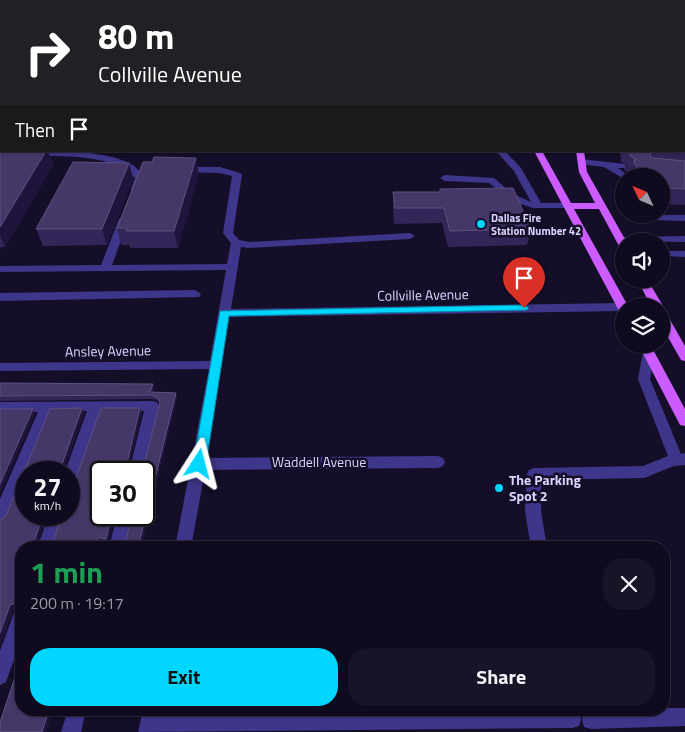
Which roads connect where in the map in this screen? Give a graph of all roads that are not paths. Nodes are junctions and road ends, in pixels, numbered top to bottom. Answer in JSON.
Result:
{"nodes":[{"id":1,"x":501,"y":152,"type":"edge"},
{"id":2,"x":572,"y":152,"type":"edge"},
{"id":3,"x":580,"y":152,"type":"edge"},
{"id":4,"x":48,"y":153,"type":"edge"},
{"id":5,"x":0,"y":154,"type":"edge"},
{"id":6,"x":538,"y":154,"type":"edge"},
{"id":7,"x":606,"y":164,"type":"junction"},
{"id":8,"x":622,"y":166,"type":"dead end"},
{"id":9,"x":582,"y":167,"type":"junction"},
{"id":10,"x":178,"y":170,"type":"edge"},
{"id":11,"x":615,"y":170,"type":"edge"},
{"id":12,"x":445,"y":178,"type":"dead end"},
{"id":13,"x":538,"y":206,"type":"junction"},
{"id":14,"x":567,"y":206,"type":"junction"},
{"id":15,"x":602,"y":206,"type":"junction"},
{"id":16,"x":672,"y":218,"type":"joint"},
{"id":17,"x":685,"y":218,"type":"edge"},
{"id":18,"x":617,"y":233,"type":"edge"},
{"id":19,"x":410,"y":236,"type":"dead end"},
{"id":20,"x":685,"y":239,"type":"edge"},
{"id":21,"x":670,"y":240,"type":"edge"},
{"id":22,"x":236,"y":243,"type":"junction"},
{"id":23,"x":670,"y":254,"type":"edge"},
{"id":24,"x":685,"y":254,"type":"edge"},
{"id":25,"x":232,"y":267,"type":"junction"},
{"id":26,"x":105,"y":268,"type":"junction"},
{"id":27,"x":0,"y":269,"type":"edge"},
{"id":28,"x":195,"y":294,"type":"dead end"},
{"id":29,"x":0,"y":297,"type":"edge"},
{"id":30,"x":618,"y":298,"type":"edge"},
{"id":31,"x":615,"y":308,"type":"edge"},
{"id":32,"x":224,"y":313,"type":"junction"},
{"id":33,"x":670,"y":330,"type":"edge"},
{"id":34,"x":646,"y":353,"type":"edge"},
{"id":35,"x":649,"y":353,"type":"edge"},
{"id":36,"x":685,"y":357,"type":"edge"},
{"id":37,"x":216,"y":365,"type":"junction"},
{"id":38,"x":0,"y":367,"type":"edge"},
{"id":39,"x":679,"y":400,"type":"edge"},
{"id":40,"x":47,"y":406,"type":"junction"},
{"id":41,"x":96,"y":406,"type":"junction"},
{"id":42,"x":0,"y":407,"type":"edge"},
{"id":43,"x":685,"y":421,"type":"edge"},
{"id":44,"x":681,"y":459,"type":"edge"},
{"id":45,"x":76,"y":461,"type":"edge"},
{"id":46,"x":139,"y":461,"type":"edge"},
{"id":47,"x":438,"y":462,"type":"dead end"},
{"id":48,"x":199,"y":464,"type":"junction"},
{"id":49,"x":0,"y":516,"type":"edge"},
{"id":50,"x":53,"y":526,"type":"edge"},
{"id":51,"x":122,"y":526,"type":"edge"},
{"id":52,"x":48,"y":541,"type":"edge"},
{"id":53,"x":119,"y":541,"type":"edge"},
{"id":54,"x":184,"y":541,"type":"edge"},
{"id":55,"x":538,"y":541,"type":"edge"},
{"id":56,"x":15,"y":633,"type":"edge"},
{"id":57,"x":0,"y":676,"type":"edge"},
{"id":58,"x":75,"y":716,"type":"edge"},
{"id":59,"x":571,"y":716,"type":"edge"},
{"id":60,"x":685,"y":717,"type":"edge"},
{"id":61,"x":591,"y":720,"type":"dead end"},
{"id":62,"x":150,"y":722,"type":"edge"},
{"id":63,"x":71,"y":732,"type":"edge"}],
"edges":[{"from":1,"to":13,"type":"street"},
{"from":2,"to":9,"type":"main road"},
{"from":3,"to":9,"type":"main road"},
{"from":4,"to":5,"type":"street"},
{"from":4,"to":26,"type":"street"},
{"from":6,"to":14,"type":"main road"},
{"from":7,"to":8,"type":"street"},
{"from":7,"to":9,"type":"street"},
{"from":7,"to":11,"type":"street"},
{"from":9,"to":15,"type":"main road"},
{"from":10,"to":22,"type":"street"},
{"from":12,"to":13,"type":"street"},
{"from":13,"to":14,"type":"street"},
{"from":14,"to":15,"type":"main road"},
{"from":14,"to":30,"type":"main road"},
{"from":15,"to":18,"type":"main road"},
{"from":16,"to":17,"type":"street"},
{"from":16,"to":20,"type":"street"},
{"from":19,"to":22,"type":"street"},
{"from":20,"to":21,"type":"street"},
{"from":22,"to":25,"type":"street"},
{"from":23,"to":24,"type":"street"},
{"from":25,"to":26,"type":"street"},
{"from":25,"to":32,"type":"street"},
{"from":26,"to":27,"type":"street"},
{"from":28,"to":29,"type":"street"},
{"from":31,"to":32,"type":"street","name":"Collville Avenue"},
{"from":32,"to":37,"type":"street"},
{"from":33,"to":36,"type":"main road"},
{"from":34,"to":44,"type":"street"},
{"from":35,"to":39,"type":"main road"},
{"from":37,"to":38,"type":"street","name":"Ansley Avenue"},
{"from":37,"to":48,"type":"street"},
{"from":39,"to":43,"type":"main road"},
{"from":40,"to":41,"type":"street"},
{"from":40,"to":42,"type":"street"},
{"from":40,"to":49,"type":"street"},
{"from":41,"to":45,"type":"street"},
{"from":41,"to":46,"type":"street"},
{"from":44,"to":55,"type":"street"},
{"from":47,"to":48,"type":"street","name":"Waddell Avenue"},
{"from":48,"to":54,"type":"street"},
{"from":50,"to":52,"type":"street"},
{"from":51,"to":53,"type":"street"},
{"from":56,"to":57,"type":"street"},
{"from":58,"to":63,"type":"street"},
{"from":59,"to":62,"type":"street"},
{"from":60,"to":61,"type":"street"}]}
